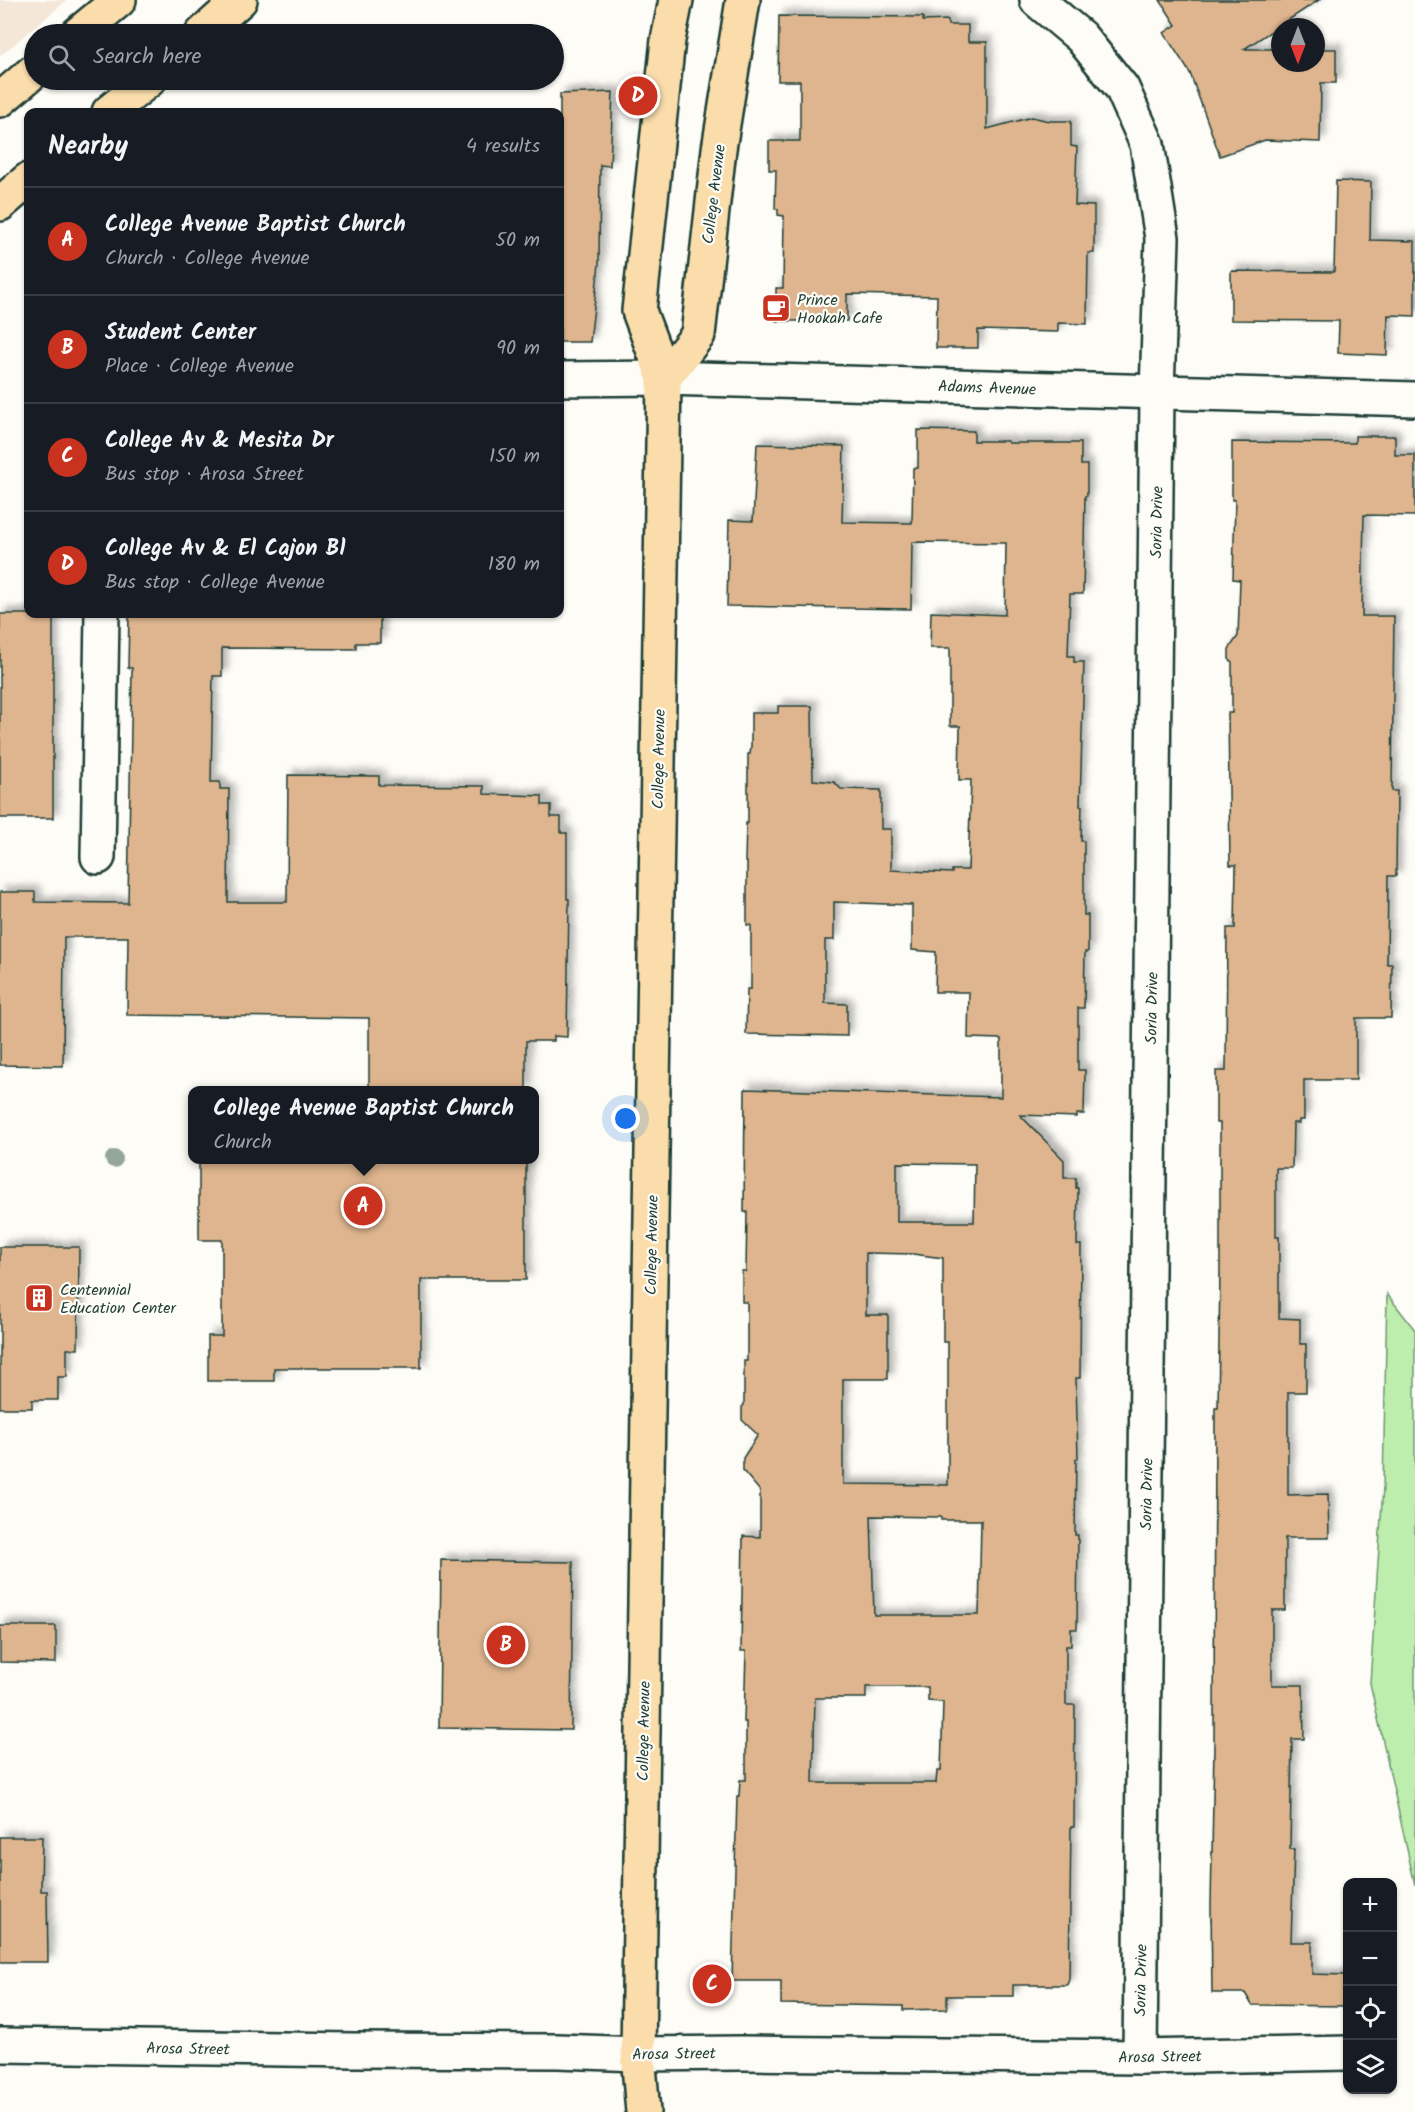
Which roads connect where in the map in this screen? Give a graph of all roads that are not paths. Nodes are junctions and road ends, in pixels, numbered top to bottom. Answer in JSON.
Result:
{"nodes":[{"id":1,"x":119,"y":0,"type":"edge"},
{"id":2,"x":240,"y":0,"type":"edge"},
{"id":3,"x":676,"y":0,"type":"edge"},
{"id":4,"x":742,"y":0,"type":"edge"},
{"id":5,"x":1037,"y":0,"type":"edge"},
{"id":6,"x":90,"y":24,"type":"edge"},
{"id":7,"x":213,"y":24,"type":"edge"},
{"id":8,"x":24,"y":80,"type":"edge"},
{"id":9,"x":136,"y":90,"type":"edge"},
{"id":10,"x":0,"y":100,"type":"edge"},
{"id":11,"x":114,"y":108,"type":"edge"},
{"id":12,"x":24,"y":183,"type":"edge"},
{"id":13,"x":0,"y":204,"type":"edge"},
{"id":14,"x":664,"y":378,"type":"junction"},
{"id":15,"x":564,"y":379,"type":"edge"},
{"id":16,"x":1157,"y":392,"type":"junction"},
{"id":17,"x":1415,"y":399,"type":"edge"},
{"id":18,"x":102,"y":618,"type":"edge"},
{"id":19,"x":98,"y":857,"type":"dead end"},
{"id":20,"x":0,"y":2045,"type":"edge"},
{"id":21,"x":1343,"y":2053,"type":"edge"},
{"id":22,"x":638,"y":2054,"type":"junction"},
{"id":23,"x":1140,"y":2057,"type":"junction"},
{"id":24,"x":643,"y":2112,"type":"edge"}],
"edges":[{"from":1,"to":6,"type":"main road"},
{"from":2,"to":7,"type":"main road"},
{"from":3,"to":14,"type":"main road","name":"College Avenue"},
{"from":4,"to":14,"type":"main road","name":"College Avenue"},
{"from":5,"to":16,"type":"street","name":"Soria Drive"},
{"from":8,"to":10,"type":"main road"},
{"from":9,"to":11,"type":"main road"},
{"from":12,"to":13,"type":"main road"},
{"from":14,"to":15,"type":"street","name":"Adams Avenue"},
{"from":14,"to":16,"type":"street","name":"Adams Avenue"},
{"from":14,"to":22,"type":"main road","name":"College Avenue"},
{"from":16,"to":17,"type":"street","name":"Adams Avenue"},
{"from":16,"to":23,"type":"street","name":"Soria Drive"},
{"from":18,"to":19,"type":"street"},
{"from":20,"to":22,"type":"street","name":"Arosa Street"},
{"from":21,"to":23,"type":"street","name":"Arosa Street"},
{"from":22,"to":23,"type":"street","name":"Arosa Street"},
{"from":22,"to":24,"type":"main road","name":"College Avenue"}]}
